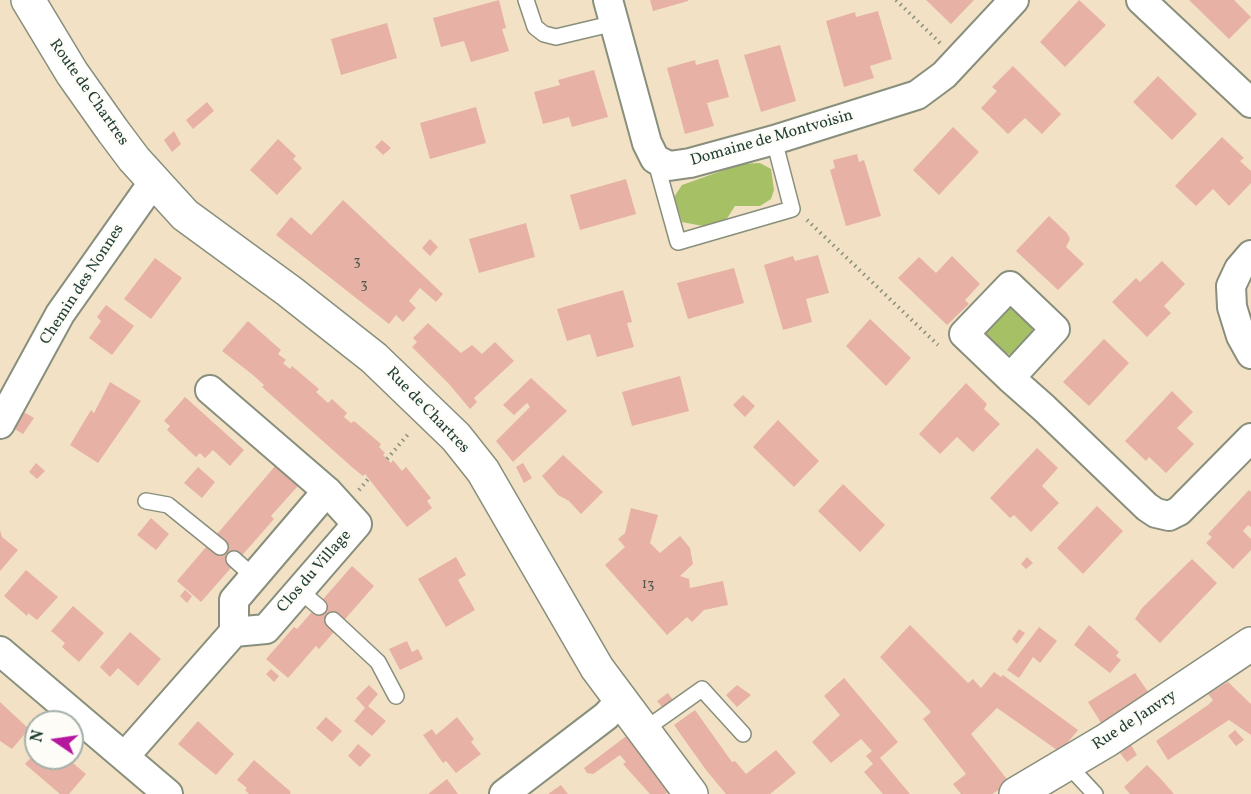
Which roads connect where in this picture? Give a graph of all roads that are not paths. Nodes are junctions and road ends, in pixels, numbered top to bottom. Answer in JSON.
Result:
{"nodes":[{"id":1,"x":28,"y":0,"type":"edge"},
{"id":2,"x":526,"y":0,"type":"edge"},
{"id":3,"x":1014,"y":0,"type":"edge"},
{"id":4,"x":1141,"y":0,"type":"edge"},
{"id":5,"x":612,"y":12,"type":"edge"},
{"id":6,"x":1251,"y":103,"type":"edge"},
{"id":7,"x":774,"y":140,"type":"junction"},
{"id":8,"x":655,"y":159,"type":"junction"},
{"id":9,"x":153,"y":181,"type":"junction"},
{"id":10,"x":1251,"y":255,"type":"edge"},
{"id":11,"x":1251,"y":354,"type":"edge"},
{"id":12,"x":1010,"y":378,"type":"dead end"},
{"id":13,"x":210,"y":390,"type":"dead end"},
{"id":14,"x":0,"y":424,"type":"edge"},
{"id":15,"x":1251,"y":438,"type":"edge"},
{"id":16,"x":327,"y":491,"type":"junction"},
{"id":17,"x":146,"y":501,"type":"dead end"},
{"id":18,"x":220,"y":547,"type":"dead end"},
{"id":19,"x":333,"y":620,"type":"dead end"},
{"id":20,"x":234,"y":632,"type":"junction"},
{"id":21,"x":1251,"y":644,"type":"edge"},
{"id":22,"x":0,"y":651,"type":"edge"},
{"id":23,"x":396,"y":696,"type":"dead end"},
{"id":24,"x":622,"y":699,"type":"junction"},
{"id":25,"x":644,"y":730,"type":"junction"},
{"id":26,"x":743,"y":734,"type":"dead end"},
{"id":27,"x":125,"y":756,"type":"junction"},
{"id":28,"x":1066,"y":763,"type":"junction"},
{"id":29,"x":168,"y":794,"type":"edge"},
{"id":30,"x":504,"y":794,"type":"edge"},
{"id":31,"x":691,"y":794,"type":"edge"},
{"id":32,"x":1016,"y":794,"type":"edge"},
{"id":33,"x":1095,"y":794,"type":"edge"}],
"edges":[{"from":1,"to":9,"type":"main road","name":"Route de Chartres"},
{"from":2,"to":5,"type":"lane"},
{"from":3,"to":7,"type":"street","name":"Domaine de Montvoisin"},
{"from":4,"to":6,"type":"street"},
{"from":5,"to":8,"type":"street"},
{"from":7,"to":8,"type":"street","name":"Domaine de Montvoisin"},
{"from":7,"to":8,"type":"lane"},
{"from":9,"to":14,"type":"street","name":"Chemin des Nonnes"},
{"from":9,"to":24,"type":"main road","name":"Rue de Chartres"},
{"from":10,"to":11,"type":"street"},
{"from":12,"to":15,"type":"street"},
{"from":13,"to":16,"type":"street","name":"Clos du Village"},
{"from":16,"to":20,"type":"street"},
{"from":16,"to":20,"type":"street","name":"Clos du Village"},
{"from":17,"to":18,"type":"lane"},
{"from":19,"to":23,"type":"lane"},
{"from":20,"to":27,"type":"street"},
{"from":21,"to":28,"type":"main road","name":"Rue de Janvry"},
{"from":22,"to":27,"type":"street"},
{"from":24,"to":25,"type":"main road","name":"Rue de Chartres"},
{"from":24,"to":30,"type":"street"},
{"from":25,"to":26,"type":"lane"},
{"from":25,"to":31,"type":"main road","name":"Rue de Chartres"},
{"from":27,"to":29,"type":"street"},
{"from":28,"to":32,"type":"main road","name":"Rue de Janvry"},
{"from":28,"to":33,"type":"lane"}]}
